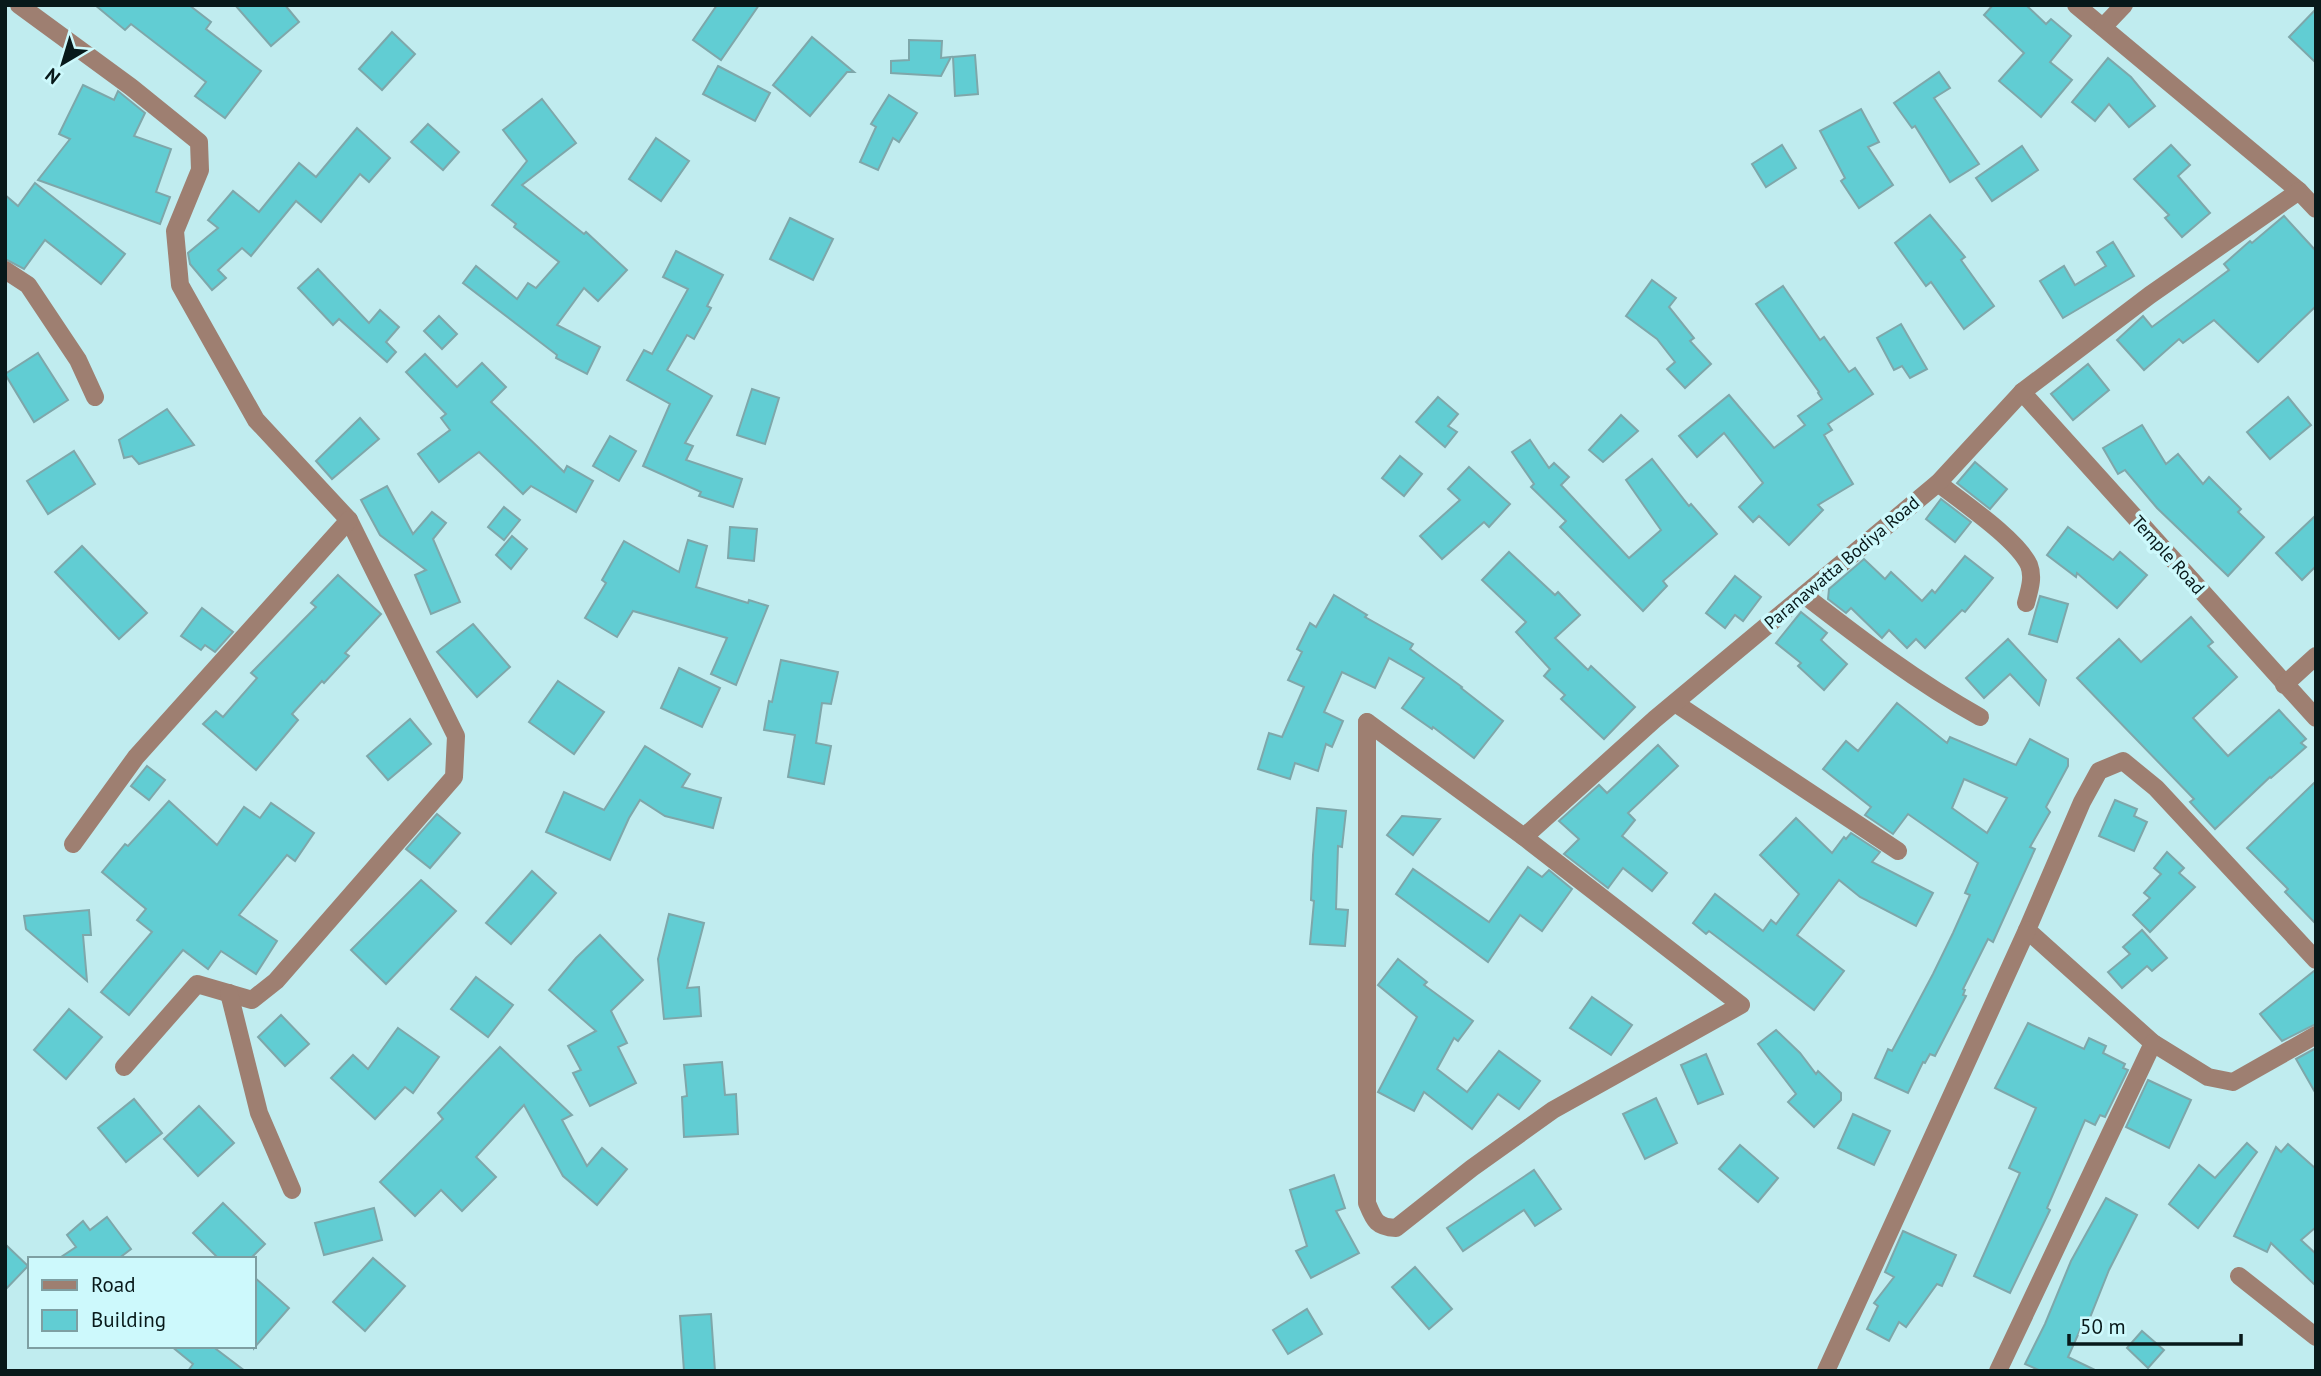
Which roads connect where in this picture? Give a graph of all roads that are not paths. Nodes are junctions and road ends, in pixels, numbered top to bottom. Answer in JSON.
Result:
{"nodes":[{"id":1,"x":19,"y":5,"type":"edge"},
{"id":2,"x":2076,"y":5,"type":"edge"},
{"id":3,"x":2124,"y":5,"type":"edge"},
{"id":4,"x":2103,"y":27,"type":"junction"},
{"id":5,"x":2299,"y":191,"type":"junction"},
{"id":6,"x":2316,"y":209,"type":"edge"},
{"id":7,"x":5,"y":270,"type":"edge"},
{"id":8,"x":2022,"y":392,"type":"junction"},
{"id":9,"x":95,"y":397,"type":"dead end"},
{"id":10,"x":1938,"y":483,"type":"junction"},
{"id":11,"x":349,"y":520,"type":"junction"},
{"id":12,"x":1804,"y":595,"type":"junction"},
{"id":13,"x":2025,"y":603,"type":"dead end"},
{"id":14,"x":2316,"y":656,"type":"edge"},
{"id":15,"x":2284,"y":685,"type":"junction"},
{"id":16,"x":1675,"y":703,"type":"junction"},
{"id":17,"x":1980,"y":717,"type":"dead end"},
{"id":18,"x":2316,"y":718,"type":"edge"},
{"id":19,"x":1524,"y":837,"type":"junction"},
{"id":20,"x":73,"y":844,"type":"dead end"},
{"id":21,"x":1898,"y":851,"type":"dead end"},
{"id":22,"x":2027,"y":930,"type":"junction"},
{"id":23,"x":2316,"y":960,"type":"edge"},
{"id":24,"x":229,"y":993,"type":"junction"},
{"id":25,"x":2316,"y":1035,"type":"edge"},
{"id":26,"x":2153,"y":1043,"type":"junction"},
{"id":27,"x":124,"y":1067,"type":"dead end"},
{"id":28,"x":292,"y":1190,"type":"dead end"},
{"id":29,"x":2239,"y":1276,"type":"dead end"},
{"id":30,"x":2316,"y":1337,"type":"edge"},
{"id":31,"x":1826,"y":1371,"type":"edge"},
{"id":32,"x":1998,"y":1371,"type":"edge"}],
"edges":[{"from":1,"to":11,"type":"street"},
{"from":2,"to":4,"type":"street"},
{"from":3,"to":4,"type":"street"},
{"from":4,"to":5,"type":"street"},
{"from":5,"to":6,"type":"street"},
{"from":5,"to":8,"type":"street","name":"Paranawatta Bodiya Road"},
{"from":7,"to":9,"type":"street"},
{"from":8,"to":10,"type":"street","name":"Paranawatta Bodiya Road"},
{"from":8,"to":15,"type":"street","name":"Temple Road"},
{"from":10,"to":12,"type":"street","name":"Paranawatta Bodiya Road"},
{"from":10,"to":13,"type":"street"},
{"from":11,"to":20,"type":"street"},
{"from":11,"to":24,"type":"street"},
{"from":12,"to":16,"type":"street","name":"Paranawatta Bodiya Road"},
{"from":12,"to":17,"type":"street"},
{"from":14,"to":15,"type":"street"},
{"from":15,"to":18,"type":"street","name":"Temple Road"},
{"from":16,"to":19,"type":"street","name":"Paranawatta Bodiya Road"},
{"from":16,"to":21,"type":"street"},
{"from":19,"to":19,"type":"street"},
{"from":22,"to":23,"type":"street"},
{"from":22,"to":26,"type":"street"},
{"from":22,"to":31,"type":"street"},
{"from":24,"to":27,"type":"street"},
{"from":24,"to":28,"type":"street"},
{"from":25,"to":26,"type":"street"},
{"from":26,"to":32,"type":"street"},
{"from":29,"to":30,"type":"street"}]}
